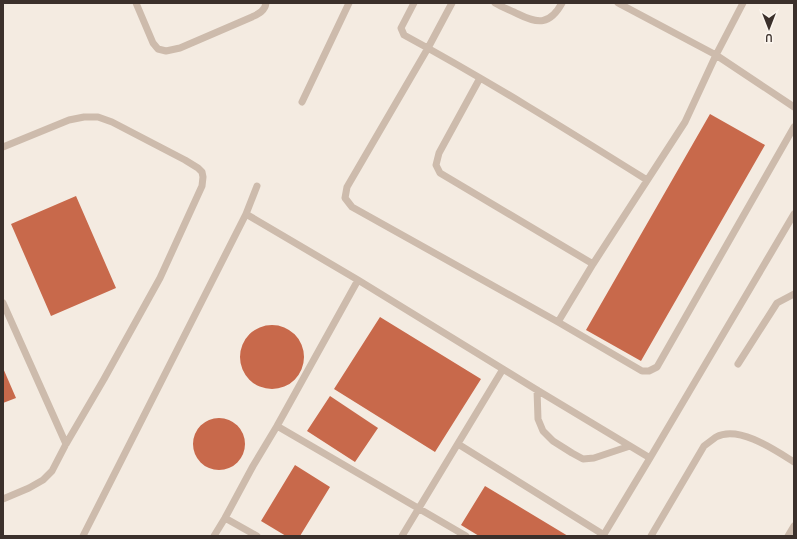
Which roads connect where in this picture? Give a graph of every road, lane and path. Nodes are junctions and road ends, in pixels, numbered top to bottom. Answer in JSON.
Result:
{"nodes":[{"id":1,"x":136,"y":3,"type":"edge"},
{"id":2,"x":266,"y":3,"type":"edge"},
{"id":3,"x":349,"y":3,"type":"edge"},
{"id":4,"x":414,"y":3,"type":"edge"},
{"id":5,"x":452,"y":3,"type":"edge"},
{"id":6,"x":495,"y":3,"type":"edge"},
{"id":7,"x":562,"y":3,"type":"edge"},
{"id":8,"x":618,"y":3,"type":"edge"},
{"id":9,"x":743,"y":3,"type":"edge"},
{"id":10,"x":428,"y":48,"type":"junction"},
{"id":11,"x":716,"y":55,"type":"junction"},
{"id":12,"x":480,"y":78,"type":"junction"},
{"id":13,"x":302,"y":102,"type":"dead end"},
{"id":14,"x":794,"y":107,"type":"edge"},
{"id":15,"x":794,"y":127,"type":"edge"},
{"id":16,"x":3,"y":147,"type":"edge"},
{"id":17,"x":647,"y":180,"type":"junction"},
{"id":18,"x":257,"y":186,"type":"dead end"},
{"id":19,"x":246,"y":214,"type":"junction"},
{"id":20,"x":794,"y":214,"type":"edge"},
{"id":21,"x":593,"y":264,"type":"junction"},
{"id":22,"x":358,"y":280,"type":"junction"},
{"id":23,"x":794,"y":294,"type":"edge"},
{"id":24,"x":3,"y":303,"type":"edge"},
{"id":25,"x":558,"y":322,"type":"junction"},
{"id":26,"x":738,"y":364,"type":"dead end"},
{"id":27,"x":503,"y":369,"type":"junction"},
{"id":28,"x":536,"y":390,"type":"junction"},
{"id":29,"x":276,"y":426,"type":"junction"},
{"id":30,"x":66,"y":444,"type":"junction"},
{"id":31,"x":458,"y":444,"type":"junction"},
{"id":32,"x":630,"y":446,"type":"junction"},
{"id":33,"x":650,"y":458,"type":"junction"},
{"id":34,"x":794,"y":462,"type":"edge"},
{"id":35,"x":3,"y":499,"type":"edge"},
{"id":36,"x":419,"y":509,"type":"junction"},
{"id":37,"x":225,"y":518,"type":"junction"},
{"id":38,"x":794,"y":526,"type":"edge"},
{"id":39,"x":603,"y":535,"type":"edge"},
{"id":40,"x":83,"y":536,"type":"edge"},
{"id":41,"x":214,"y":536,"type":"edge"},
{"id":42,"x":257,"y":536,"type":"edge"},
{"id":43,"x":402,"y":536,"type":"edge"},
{"id":44,"x":466,"y":536,"type":"edge"},
{"id":45,"x":651,"y":536,"type":"edge"},
{"id":46,"x":788,"y":536,"type":"edge"}],
"edges":[{"from":1,"to":2,"type":"lane"},
{"from":3,"to":13,"type":"lane"},
{"from":4,"to":10,"type":"lane"},
{"from":5,"to":10,"type":"lane"},
{"from":6,"to":7,"type":"lane"},
{"from":8,"to":11,"type":"lane"},
{"from":9,"to":11,"type":"lane"},
{"from":10,"to":12,"type":"lane"},
{"from":10,"to":25,"type":"lane"},
{"from":11,"to":14,"type":"lane"},
{"from":11,"to":17,"type":"lane"},
{"from":12,"to":17,"type":"lane"},
{"from":12,"to":21,"type":"lane"},
{"from":15,"to":25,"type":"lane"},
{"from":16,"to":30,"type":"lane"},
{"from":17,"to":21,"type":"lane"},
{"from":18,"to":19,"type":"lane"},
{"from":19,"to":22,"type":"lane"},
{"from":19,"to":40,"type":"lane"},
{"from":20,"to":33,"type":"lane"},
{"from":21,"to":25,"type":"lane"},
{"from":22,"to":27,"type":"lane"},
{"from":22,"to":29,"type":"lane"},
{"from":23,"to":26,"type":"lane"},
{"from":24,"to":30,"type":"lane"},
{"from":27,"to":28,"type":"lane"},
{"from":27,"to":31,"type":"lane"},
{"from":28,"to":32,"type":"lane"},
{"from":28,"to":32,"type":"lane"},
{"from":29,"to":36,"type":"lane"},
{"from":29,"to":37,"type":"lane"},
{"from":30,"to":35,"type":"lane"},
{"from":31,"to":36,"type":"lane"},
{"from":31,"to":39,"type":"lane"},
{"from":32,"to":33,"type":"lane"},
{"from":33,"to":39,"type":"lane"},
{"from":34,"to":45,"type":"lane"},
{"from":36,"to":43,"type":"lane"},
{"from":36,"to":44,"type":"lane"},
{"from":37,"to":41,"type":"lane"},
{"from":37,"to":42,"type":"lane"},
{"from":38,"to":46,"type":"lane"}]}
